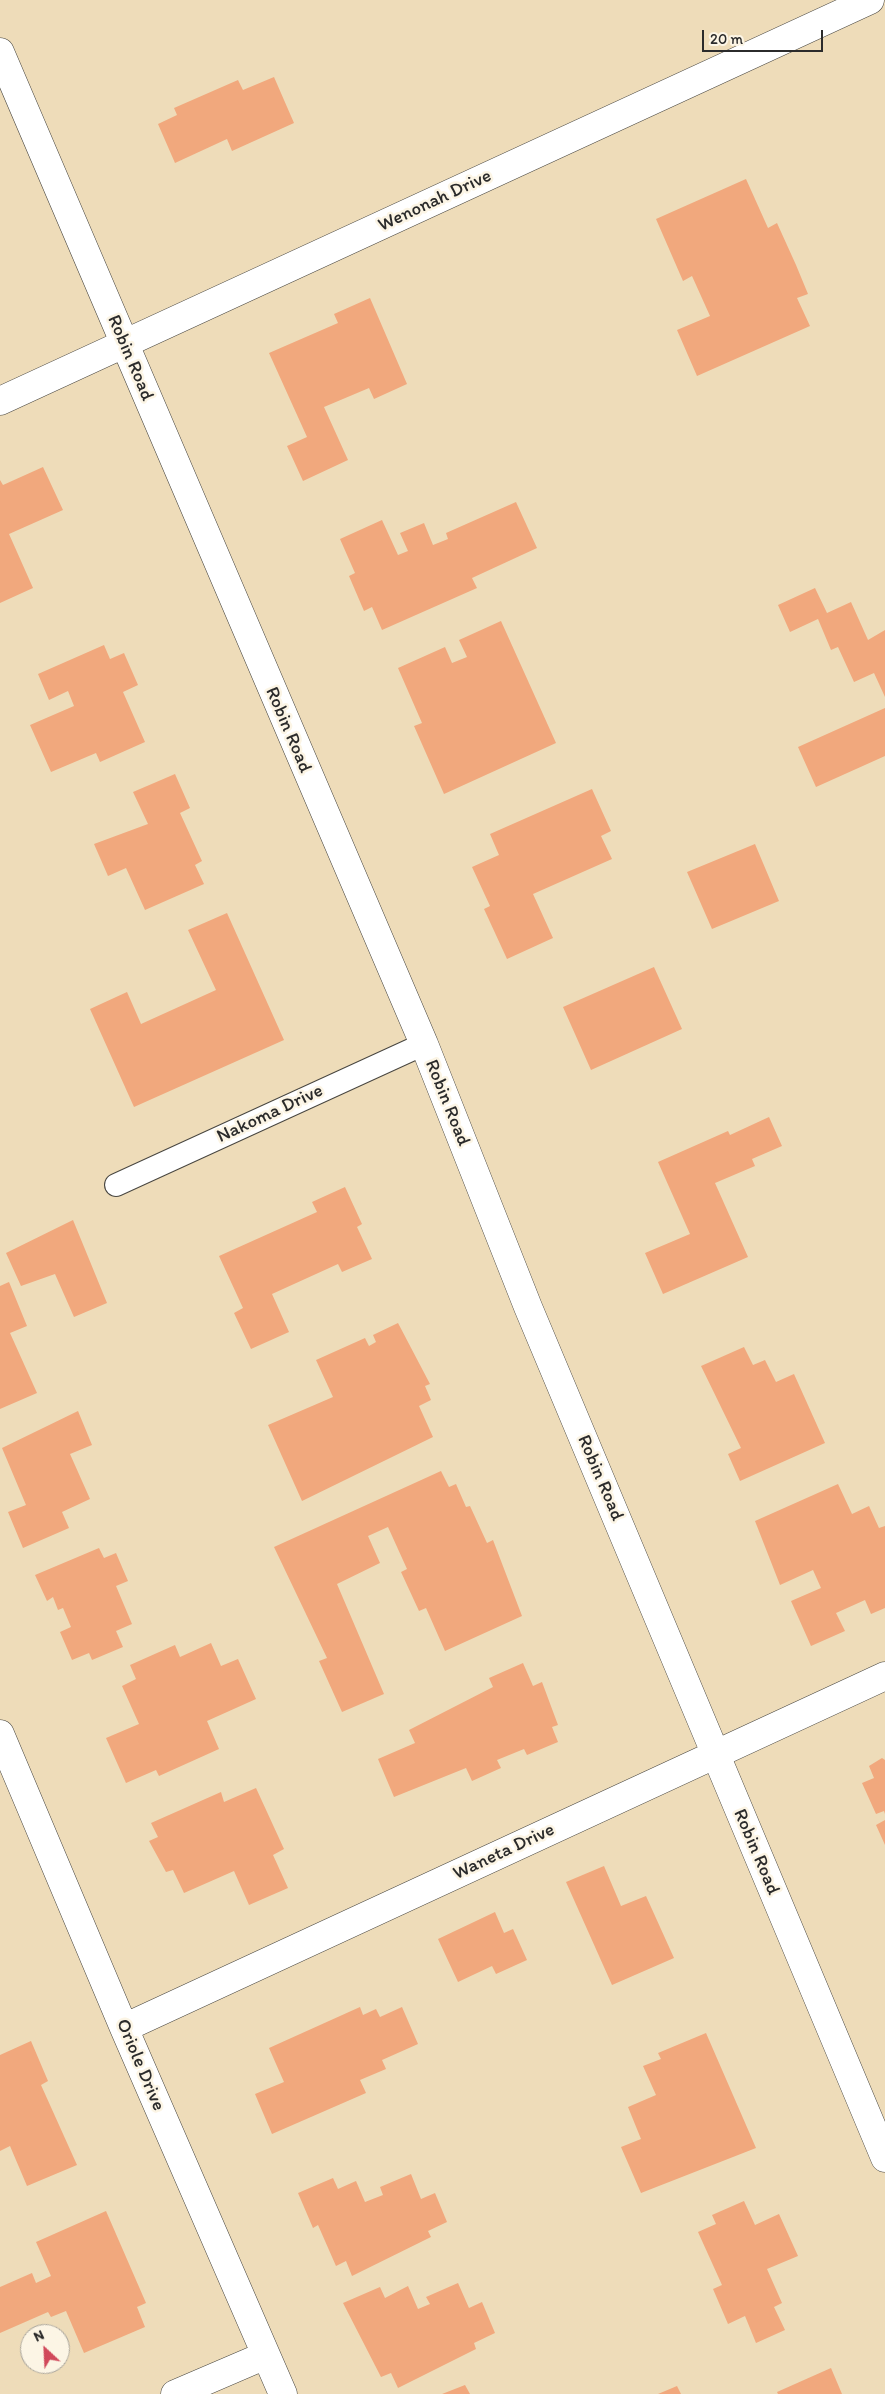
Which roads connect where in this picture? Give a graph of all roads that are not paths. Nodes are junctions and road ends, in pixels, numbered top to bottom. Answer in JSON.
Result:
{"nodes":[{"id":1,"x":870,"y":0,"type":"edge"},
{"id":2,"x":0,"y":52,"type":"edge"},
{"id":3,"x":124,"y":344,"type":"junction"},
{"id":4,"x":0,"y":401,"type":"edge"},
{"id":5,"x":424,"y":1044,"type":"junction"},
{"id":6,"x":116,"y":1185,"type":"dead end"},
{"id":7,"x":885,"y":1676,"type":"edge"},
{"id":8,"x":0,"y":1734,"type":"edge"},
{"id":9,"x":715,"y":1754,"type":"junction"},
{"id":10,"x":10,"y":1790,"type":"edge"},
{"id":11,"x":124,"y":2028,"type":"junction"},
{"id":12,"x":885,"y":2158,"type":"edge"},
{"id":13,"x":266,"y":2354,"type":"junction"},
{"id":14,"x":175,"y":2394,"type":"edge"},
{"id":15,"x":282,"y":2394,"type":"edge"}],
"edges":[{"from":1,"to":3,"type":"street","name":"Wenonah Drive"},
{"from":2,"to":3,"type":"street","name":"Robin Road"},
{"from":3,"to":4,"type":"street","name":"Wenonah Drive"},
{"from":3,"to":5,"type":"street","name":"Robin Road"},
{"from":5,"to":6,"type":"lane","name":"Nakoma Drive"},
{"from":5,"to":9,"type":"street","name":"Robin Road"},
{"from":7,"to":9,"type":"street","name":"Waneta Drive"},
{"from":8,"to":10,"type":"street","name":"Oriole Drive"},
{"from":9,"to":11,"type":"street","name":"Waneta Drive"},
{"from":9,"to":12,"type":"street","name":"Robin Road"},
{"from":10,"to":11,"type":"street","name":"Oriole Drive"},
{"from":11,"to":13,"type":"street","name":"Oriole Drive"},
{"from":13,"to":14,"type":"street"},
{"from":13,"to":15,"type":"street","name":"Oriole Drive"}]}
